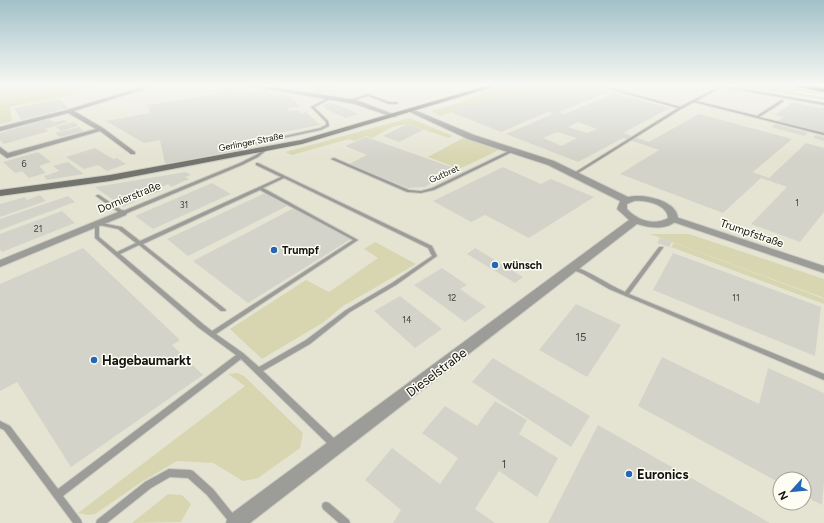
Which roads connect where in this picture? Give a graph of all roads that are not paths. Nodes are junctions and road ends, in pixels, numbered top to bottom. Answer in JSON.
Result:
{"nodes":[{"id":1,"x":78,"y":108,"type":"edge"},
{"id":2,"x":313,"y":108,"type":"edge"},
{"id":3,"x":371,"y":108,"type":"edge"},
{"id":4,"x":420,"y":108,"type":"edge"},
{"id":5,"x":680,"y":108,"type":"edge"},
{"id":6,"x":725,"y":108,"type":"edge"},
{"id":7,"x":770,"y":108,"type":"edge"},
{"id":8,"x":69,"y":111,"type":"junction"},
{"id":9,"x":412,"y":111,"type":"junction"},
{"id":10,"x":395,"y":116,"type":"junction"},
{"id":11,"x":758,"y":116,"type":"junction"},
{"id":12,"x":0,"y":129,"type":"edge"},
{"id":13,"x":101,"y":129,"type":"junction"},
{"id":14,"x":824,"y":134,"type":"edge"},
{"id":15,"x":251,"y":144,"type":"dead end"},
{"id":16,"x":0,"y":149,"type":"edge"},
{"id":17,"x":266,"y":149,"type":"junction"},
{"id":18,"x":514,"y":150,"type":"junction"},
{"id":19,"x":132,"y":153,"type":"dead end"},
{"id":20,"x":333,"y":160,"type":"dead end"},
{"id":21,"x":257,"y":164,"type":"dead end"},
{"id":22,"x":575,"y":174,"type":"junction"},
{"id":23,"x":284,"y":177,"type":"junction"},
{"id":24,"x":260,"y":188,"type":"junction"},
{"id":25,"x":0,"y":193,"type":"edge"},
{"id":26,"x":98,"y":196,"type":"dead end"},
{"id":27,"x":626,"y":200,"type":"junction"},
{"id":28,"x":123,"y":213,"type":"junction"},
{"id":29,"x":673,"y":219,"type":"junction"},
{"id":30,"x":636,"y":220,"type":"junction"},
{"id":31,"x":97,"y":223,"type":"junction"},
{"id":32,"x":139,"y":243,"type":"junction"},
{"id":33,"x":661,"y":248,"type":"dead end"},
{"id":34,"x":116,"y":254,"type":"junction"},
{"id":35,"x":0,"y":264,"type":"edge"},
{"id":36,"x":573,"y":268,"type":"junction"},
{"id":37,"x":824,"y":270,"type":"edge"},
{"id":38,"x":626,"y":294,"type":"junction"},
{"id":39,"x":224,"y":310,"type":"dead end"},
{"id":40,"x":212,"y":334,"type":"junction"},
{"id":41,"x":241,"y":355,"type":"junction"},
{"id":42,"x":258,"y":371,"type":"junction"},
{"id":43,"x":824,"y":377,"type":"edge"},
{"id":44,"x":0,"y":424,"type":"edge"},
{"id":45,"x":336,"y":446,"type":"junction"},
{"id":46,"x":57,"y":495,"type":"junction"},
{"id":47,"x":326,"y":506,"type":"dead end"},
{"id":48,"x":78,"y":523,"type":"edge"},
{"id":49,"x":100,"y":523,"type":"edge"},
{"id":50,"x":235,"y":523,"type":"edge"},
{"id":51,"x":346,"y":523,"type":"edge"}],
"edges":[{"from":1,"to":8,"type":"street"},
{"from":2,"to":15,"type":"lane"},
{"from":3,"to":10,"type":"street"},
{"from":4,"to":9,"type":"main road","name":"Gerlinger Straße"},
{"from":5,"to":22,"type":"lane"},
{"from":6,"to":11,"type":"lane"},
{"from":7,"to":11,"type":"lane"},
{"from":8,"to":12,"type":"street"},
{"from":8,"to":13,"type":"street"},
{"from":9,"to":10,"type":"main road","name":"Gerlinger Straße"},
{"from":9,"to":18,"type":"street"},
{"from":10,"to":17,"type":"main road","name":"Gerlinger Straße"},
{"from":11,"to":14,"type":"lane"},
{"from":13,"to":16,"type":"street"},
{"from":13,"to":19,"type":"street"},
{"from":17,"to":25,"type":"main road","name":"Gerlinger Straße"},
{"from":17,"to":28,"type":"lane","name":"Dornierstraße"},
{"from":18,"to":20,"type":"lane","name":"Gutbret"},
{"from":18,"to":22,"type":"street"},
{"from":21,"to":23,"type":"lane"},
{"from":22,"to":27,"type":"street"},
{"from":23,"to":24,"type":"lane"},
{"from":23,"to":42,"type":"lane"},
{"from":24,"to":32,"type":"lane"},
{"from":24,"to":40,"type":"lane"},
{"from":26,"to":28,"type":"lane"},
{"from":27,"to":29,"type":"street"},
{"from":27,"to":30,"type":"street"},
{"from":28,"to":31,"type":"street","name":"Dornierstraße"},
{"from":29,"to":30,"type":"street"},
{"from":29,"to":37,"type":"street","name":"Trumpfstraße"},
{"from":30,"to":36,"type":"street","name":"Dieselstraße"},
{"from":31,"to":32,"type":"lane"},
{"from":31,"to":34,"type":"lane"},
{"from":31,"to":35,"type":"street","name":"Dornierstraße"},
{"from":32,"to":34,"type":"lane"},
{"from":32,"to":39,"type":"lane"},
{"from":33,"to":38,"type":"lane"},
{"from":34,"to":40,"type":"lane"},
{"from":36,"to":38,"type":"lane"},
{"from":36,"to":45,"type":"street","name":"Dieselstraße"},
{"from":38,"to":43,"type":"lane"},
{"from":40,"to":41,"type":"lane"},
{"from":41,"to":42,"type":"lane"},
{"from":41,"to":46,"type":"lane"},
{"from":42,"to":45,"type":"lane"},
{"from":44,"to":46,"type":"lane"},
{"from":45,"to":50,"type":"street","name":"Dieselstraße"},
{"from":46,"to":48,"type":"lane"},
{"from":47,"to":51,"type":"lane"},
{"from":49,"to":50,"type":"lane"}]}
